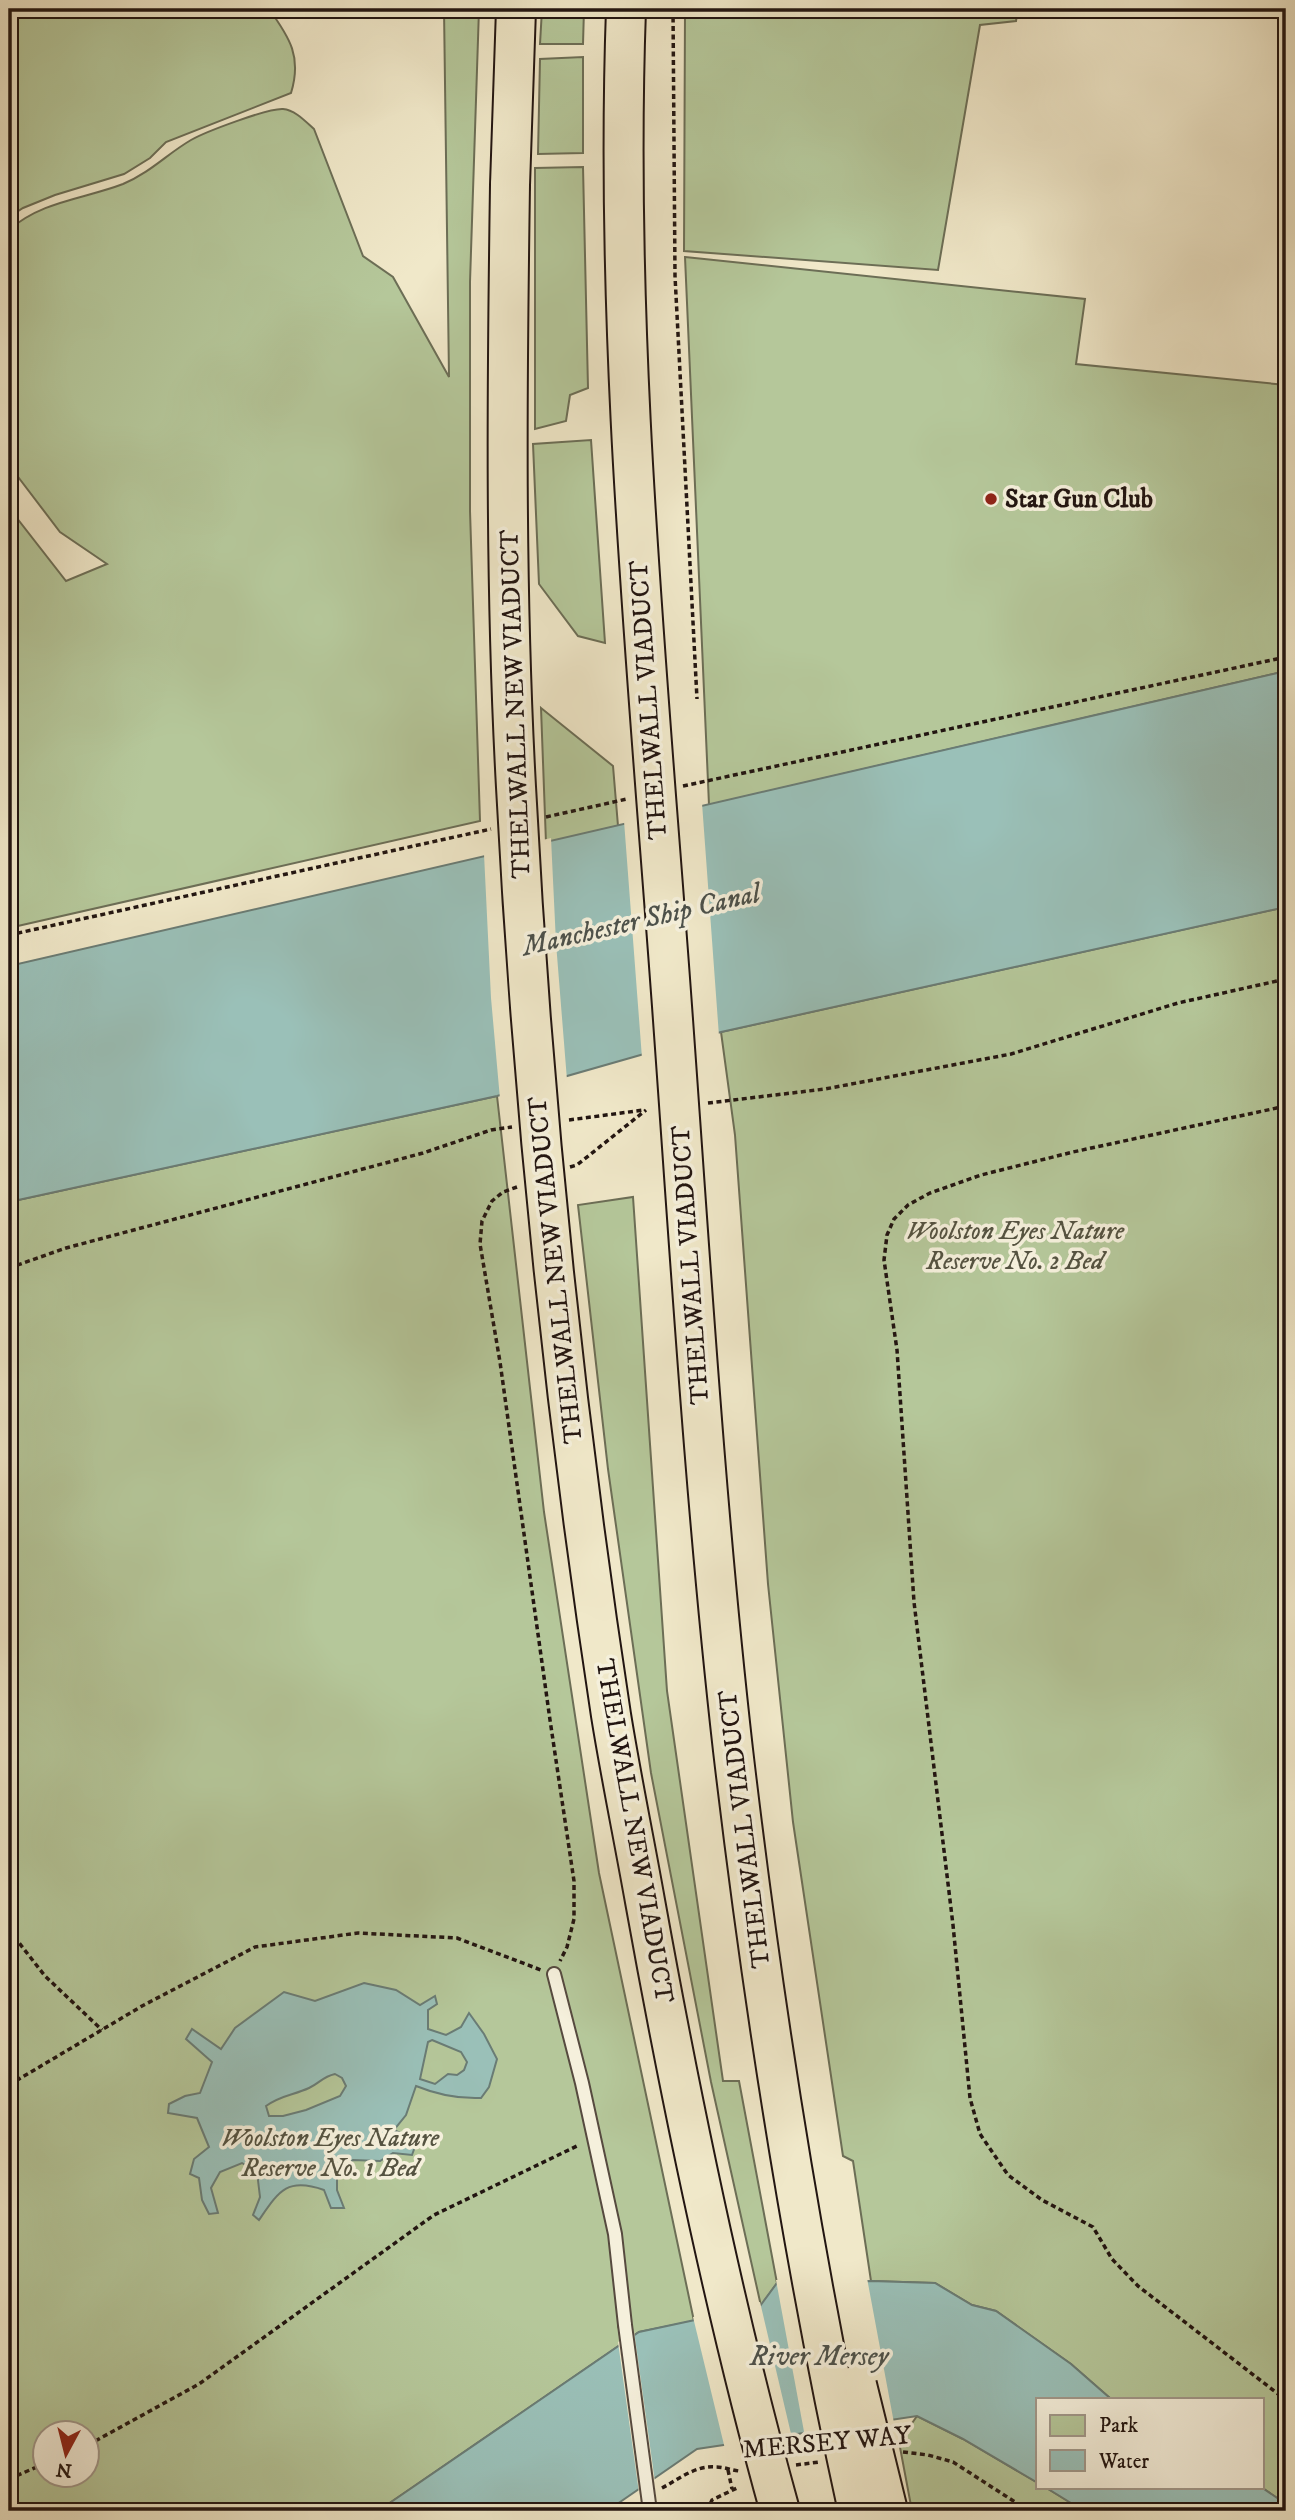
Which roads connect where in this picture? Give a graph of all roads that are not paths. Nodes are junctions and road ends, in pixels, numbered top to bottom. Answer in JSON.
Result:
{"nodes":[{"id":1,"x":516,"y":9,"type":"edge"},
{"id":2,"x":626,"y":9,"type":"edge"},
{"id":3,"x":554,"y":1974,"type":"road end"},
{"id":4,"x":794,"y":2176,"type":"junction"},
{"id":5,"x":650,"y":2511,"type":"edge"},
{"id":6,"x":780,"y":2511,"type":"edge"},
{"id":7,"x":858,"y":2511,"type":"edge"},
{"id":8,"x":888,"y":2511,"type":"edge"}],
"edges":[{"from":1,"to":6,"type":"highway","name":"THELWALL NEW VIADUCT","bridge":true},
{"from":2,"to":4,"type":"highway","name":"THELWALL VIADUCT","bridge":true},
{"from":3,"to":5,"type":"lane","bridge":true},
{"from":4,"to":7,"type":"highway","name":"THELWALL VIADUCT","bridge":true},
{"from":4,"to":8,"type":"highway","bridge":true}]}
